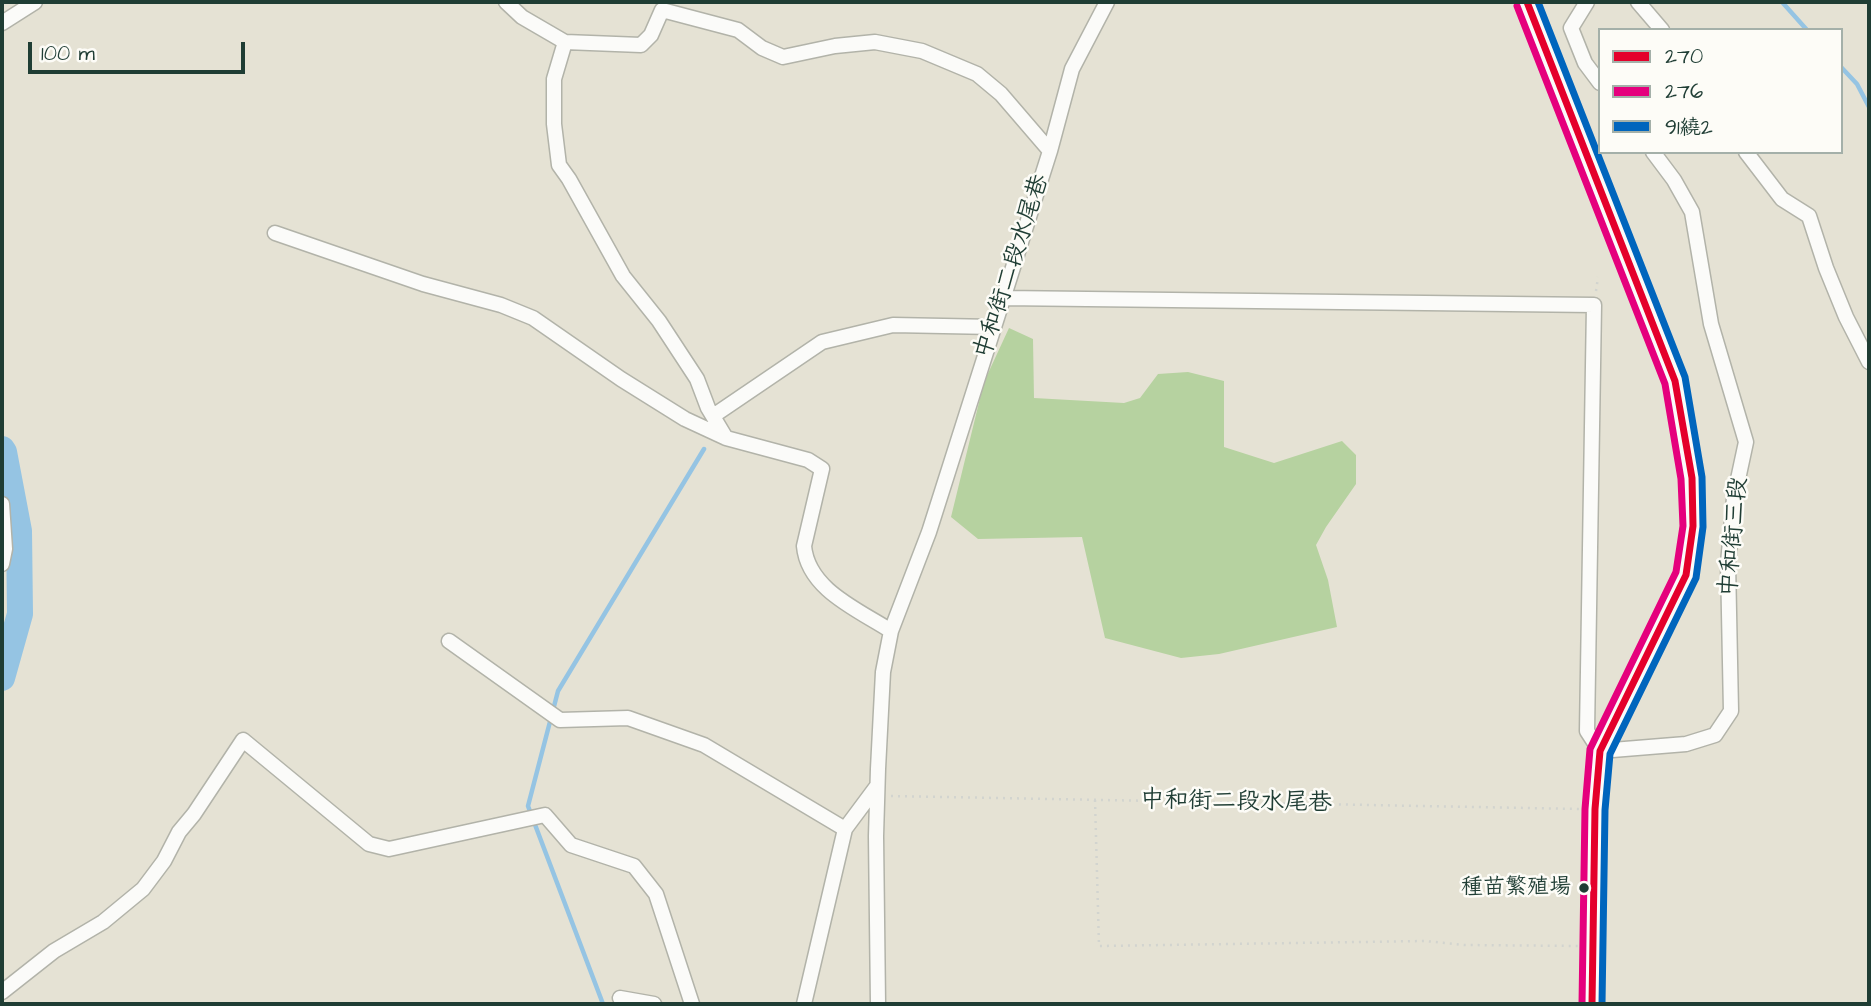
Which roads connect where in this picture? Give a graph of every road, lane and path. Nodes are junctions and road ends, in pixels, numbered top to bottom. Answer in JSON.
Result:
{"nodes":[{"id":1,"x":35,"y":2,"type":"edge"},
{"id":2,"x":506,"y":2,"type":"edge"},
{"id":3,"x":1107,"y":2,"type":"edge"},
{"id":4,"x":1528,"y":2,"type":"edge"},
{"id":5,"x":1587,"y":2,"type":"edge"},
{"id":6,"x":1638,"y":2,"type":"edge"},
{"id":7,"x":663,"y":6,"type":"edge"},
{"id":8,"x":2,"y":23,"type":"edge"},
{"id":9,"x":1660,"y":28,"type":"edge"},
{"id":10,"x":565,"y":42,"type":"junction"},
{"id":11,"x":1598,"y":80,"type":"edge"},
{"id":12,"x":1050,"y":151,"type":"junction"},
{"id":13,"x":1654,"y":154,"type":"edge"},
{"id":14,"x":1748,"y":154,"type":"edge"},
{"id":15,"x":275,"y":233,"type":"dead end"},
{"id":16,"x":1003,"y":298,"type":"junction"},
{"id":17,"x":994,"y":327,"type":"junction"},
{"id":18,"x":1869,"y":362,"type":"edge"},
{"id":19,"x":713,"y":416,"type":"junction"},
{"id":20,"x":726,"y":438,"type":"junction"},
{"id":21,"x":2,"y":504,"type":"edge"},
{"id":22,"x":2,"y":564,"type":"edge"},
{"id":23,"x":891,"y":631,"type":"junction"},
{"id":24,"x":449,"y":641,"type":"dead end"},
{"id":25,"x":1600,"y":751,"type":"junction"},
{"id":26,"x":877,"y":791,"type":"junction"},
{"id":27,"x":1096,"y":800,"type":"junction"},
{"id":28,"x":1595,"y":809,"type":"junction"},
{"id":29,"x":845,"y":829,"type":"junction"},
{"id":30,"x":1593,"y":946,"type":"junction"},
{"id":31,"x":2,"y":992,"type":"edge"},
{"id":32,"x":620,"y":998,"type":"dead end"},
{"id":33,"x":654,"y":1004,"type":"edge"},
{"id":34,"x":692,"y":1004,"type":"edge"},
{"id":35,"x":804,"y":1004,"type":"edge"},
{"id":36,"x":878,"y":1004,"type":"edge"},
{"id":37,"x":1592,"y":1004,"type":"edge"}],
"edges":[{"from":1,"to":8,"type":"street"},
{"from":2,"to":10,"type":"street","name":"中和街二段水尾巷"},
{"from":3,"to":12,"type":"street"},
{"from":4,"to":25,"type":"main road","name":"中和街三段"},
{"from":5,"to":11,"type":"street"},
{"from":6,"to":9,"type":"street"},
{"from":7,"to":10,"type":"street","name":"中和街二段水尾巷"},
{"from":7,"to":12,"type":"street","name":"中和街二段水尾巷"},
{"from":10,"to":19,"type":"street"},
{"from":12,"to":16,"type":"street","name":"中和街二段水尾巷"},
{"from":13,"to":25,"type":"street","name":"中和街三段"},
{"from":14,"to":18,"type":"street"},
{"from":15,"to":20,"type":"street"},
{"from":16,"to":17,"type":"street","name":"中和街二段水尾巷"},
{"from":16,"to":25,"type":"street"},
{"from":17,"to":19,"type":"street"},
{"from":17,"to":23,"type":"street","name":"中和街二段水尾巷"},
{"from":19,"to":20,"type":"street"},
{"from":20,"to":23,"type":"street"},
{"from":21,"to":22,"type":"street"},
{"from":23,"to":26,"type":"street","name":"中和街二段水尾巷"},
{"from":24,"to":29,"type":"street"},
{"from":25,"to":28,"type":"main road","name":"中和街三段"},
{"from":26,"to":27,"type":"path","name":"中和街二段水尾巷"},
{"from":26,"to":29,"type":"street"},
{"from":26,"to":36,"type":"street","name":"中和街二段水尾巷"},
{"from":27,"to":28,"type":"path","name":"中和街二段水尾巷"},
{"from":27,"to":30,"type":"path"},
{"from":28,"to":30,"type":"main road","name":"中和街三段"},
{"from":29,"to":35,"type":"street"},
{"from":30,"to":37,"type":"main road","name":"中和街三段"},
{"from":31,"to":34,"type":"street"},
{"from":32,"to":33,"type":"street"}]}
